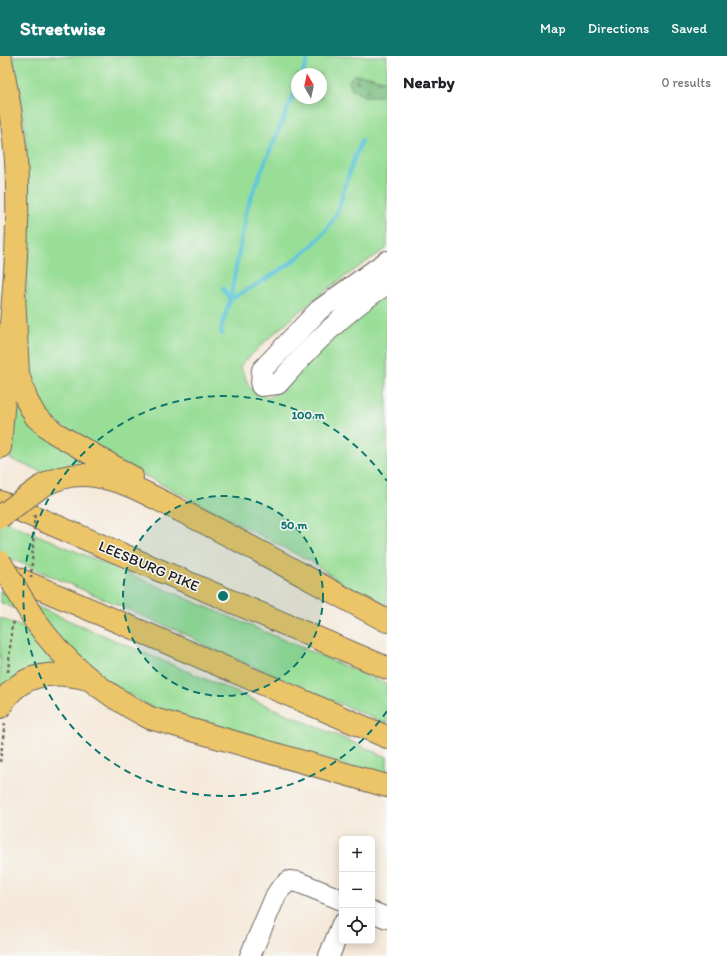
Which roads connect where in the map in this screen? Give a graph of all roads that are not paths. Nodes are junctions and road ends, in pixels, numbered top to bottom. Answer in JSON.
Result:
{"nodes":[{"id":1,"x":0,"y":56,"type":"edge"},
{"id":2,"x":387,"y":261,"type":"edge"},
{"id":3,"x":387,"y":284,"type":"edge"},
{"id":4,"x":14,"y":294,"type":"junction"},
{"id":5,"x":0,"y":447,"type":"edge"},
{"id":6,"x":0,"y":502,"type":"edge"},
{"id":7,"x":0,"y":517,"type":"edge"},
{"id":8,"x":195,"y":518,"type":"junction"},
{"id":9,"x":0,"y":562,"type":"edge"},
{"id":10,"x":0,"y":571,"type":"edge"},
{"id":11,"x":387,"y":621,"type":"edge"},
{"id":12,"x":387,"y":668,"type":"edge"},
{"id":13,"x":89,"y":679,"type":"junction"},
{"id":14,"x":3,"y":714,"type":"edge"},
{"id":15,"x":387,"y":737,"type":"edge"},
{"id":16,"x":387,"y":786,"type":"edge"},
{"id":17,"x":339,"y":899,"type":"edge"},
{"id":18,"x":375,"y":913,"type":"edge"},
{"id":19,"x":387,"y":918,"type":"edge"},
{"id":20,"x":339,"y":931,"type":"edge"},
{"id":21,"x":250,"y":956,"type":"edge"},
{"id":22,"x":329,"y":956,"type":"edge"}],
"edges":[{"from":1,"to":4,"type":"main road"},
{"from":2,"to":3,"type":"street"},
{"from":4,"to":5,"type":"main road"},
{"from":4,"to":8,"type":"main road"},
{"from":6,"to":12,"type":"main road","name":"LEESBURG PIKE"},
{"from":7,"to":8,"type":"main road","bridge":true},
{"from":8,"to":11,"type":"main road"},
{"from":9,"to":13,"type":"main road","bridge":true},
{"from":10,"to":15,"type":"main road"},
{"from":13,"to":14,"type":"main road"},
{"from":13,"to":16,"type":"main road"},
{"from":17,"to":21,"type":"street"},
{"from":18,"to":19,"type":"street"},
{"from":20,"to":22,"type":"street"}]}
